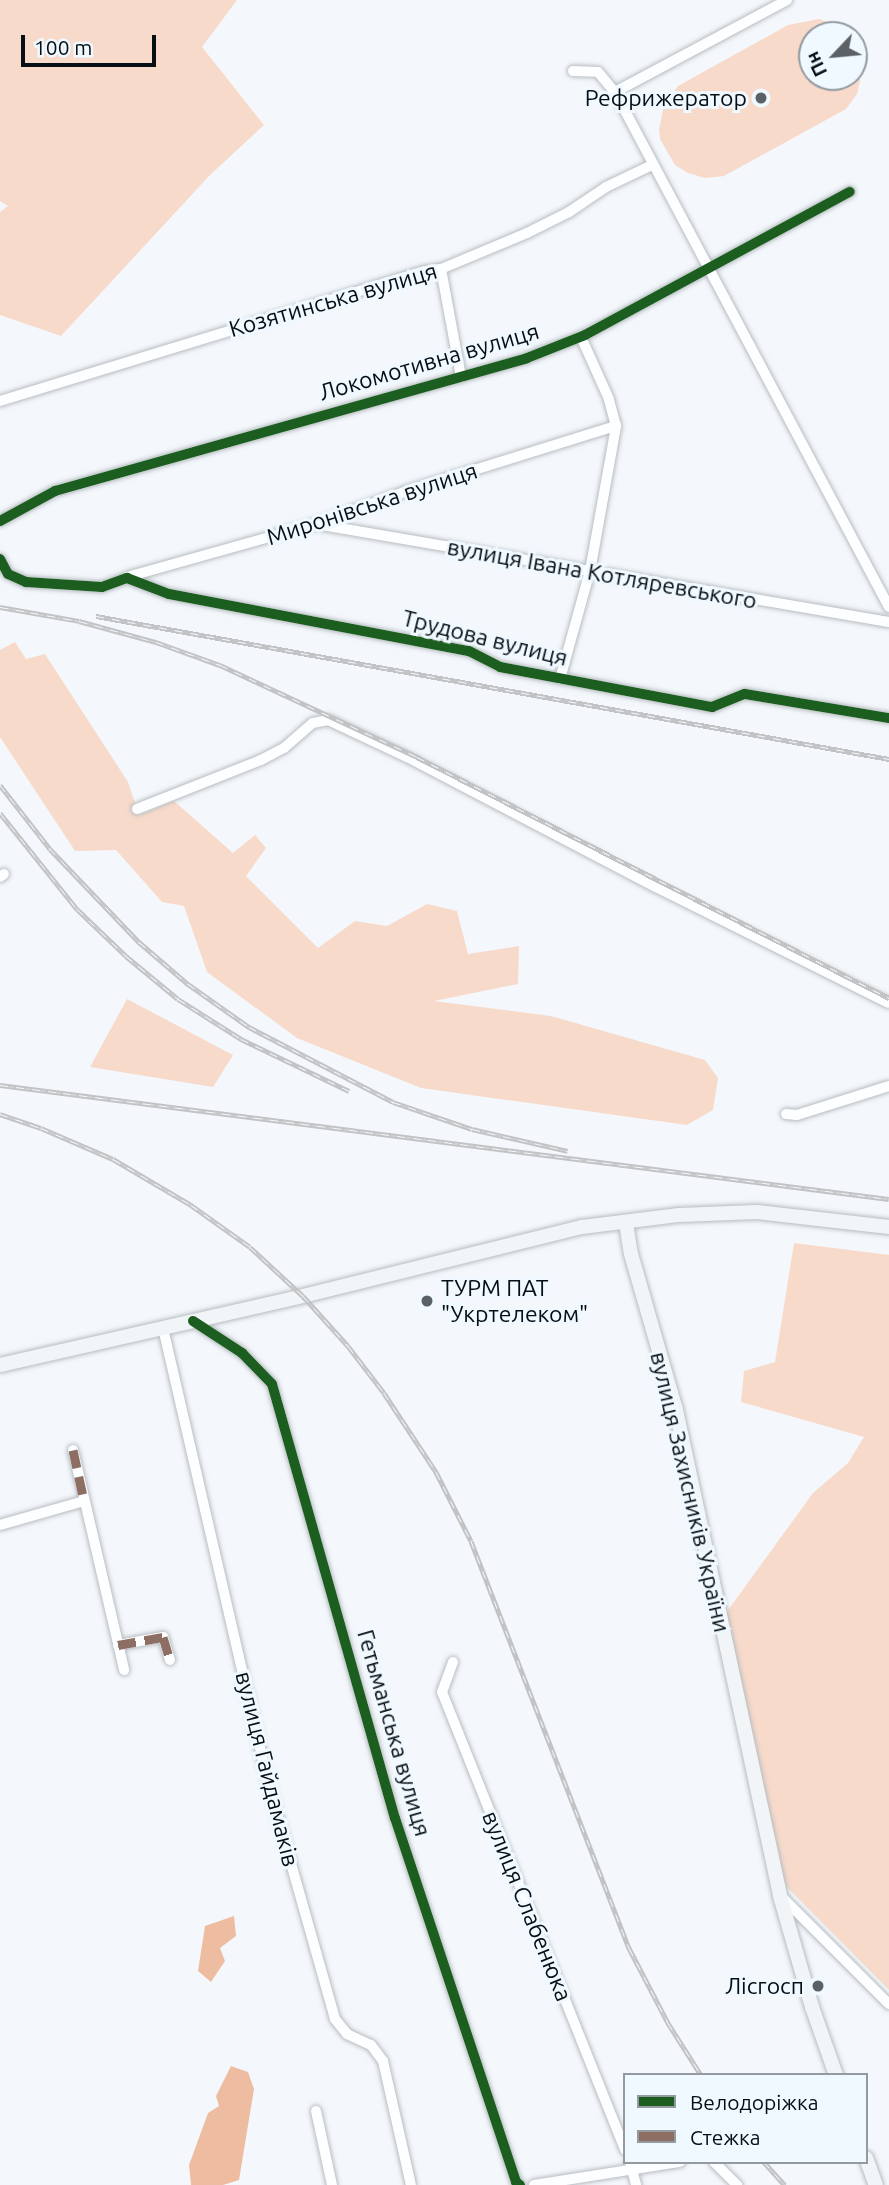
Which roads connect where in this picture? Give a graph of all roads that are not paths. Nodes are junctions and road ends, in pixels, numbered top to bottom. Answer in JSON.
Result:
{"nodes":[{"id":1,"x":788,"y":0,"type":"edge"},
{"id":2,"x":573,"y":71,"type":"dead end"},
{"id":3,"x":615,"y":92,"type":"junction"},
{"id":4,"x":652,"y":165,"type":"junction"},
{"id":5,"x":850,"y":192,"type":"dead end"},
{"id":6,"x":709,"y":268,"type":"junction"},
{"id":7,"x":441,"y":269,"type":"junction"},
{"id":8,"x":581,"y":337,"type":"junction"},
{"id":9,"x":461,"y":377,"type":"junction"},
{"id":10,"x":0,"y":401,"type":"edge"},
{"id":11,"x":617,"y":426,"type":"junction"},
{"id":12,"x":0,"y":521,"type":"edge"},
{"id":13,"x":316,"y":524,"type":"junction"},
{"id":14,"x":0,"y":559,"type":"edge"},
{"id":15,"x":590,"y":572,"type":"junction"},
{"id":16,"x":127,"y":578,"type":"junction"},
{"id":17,"x":889,"y":607,"type":"edge"},
{"id":18,"x":889,"y":622,"type":"edge"},
{"id":19,"x":560,"y":679,"type":"junction"},
{"id":20,"x":889,"y":718,"type":"edge"},
{"id":21,"x":137,"y":809,"type":"dead end"},
{"id":22,"x":889,"y":1003,"type":"edge"},
{"id":23,"x":889,"y":1086,"type":"edge"},
{"id":24,"x":786,"y":1114,"type":"dead end"},
{"id":25,"x":626,"y":1223,"type":"junction"},
{"id":26,"x":889,"y":1227,"type":"edge"},
{"id":27,"x":193,"y":1321,"type":"junction"},
{"id":28,"x":163,"y":1328,"type":"junction"},
{"id":29,"x":0,"y":1365,"type":"edge"},
{"id":30,"x":73,"y":1450,"type":"dead end"},
{"id":31,"x":85,"y":1501,"type":"junction"},
{"id":32,"x":0,"y":1525,"type":"edge"},
{"id":33,"x":118,"y":1645,"type":"junction"},
{"id":34,"x":170,"y":1660,"type":"dead end"},
{"id":35,"x":453,"y":1662,"type":"dead end"},
{"id":36,"x":124,"y":1670,"type":"dead end"},
{"id":37,"x":780,"y":1896,"type":"junction"},
{"id":38,"x":889,"y":2004,"type":"edge"},
{"id":39,"x":835,"y":2073,"type":"edge"},
{"id":40,"x":316,"y":2111,"type":"dead end"},
{"id":41,"x":623,"y":2145,"type":"edge"},
{"id":42,"x":868,"y":2163,"type":"edge"},
{"id":43,"x":656,"y":2164,"type":"edge"},
{"id":44,"x":716,"y":2164,"type":"edge"},
{"id":45,"x":631,"y":2166,"type":"edge"},
{"id":46,"x":332,"y":2185,"type":"edge"},
{"id":47,"x":411,"y":2185,"type":"edge"},
{"id":48,"x":520,"y":2185,"type":"edge"},
{"id":49,"x":534,"y":2185,"type":"edge"},
{"id":50,"x":636,"y":2185,"type":"edge"},
{"id":51,"x":737,"y":2185,"type":"edge"},
{"id":52,"x":876,"y":2185,"type":"edge"}],
"edges":[{"from":1,"to":3,"type":"street"},
{"from":2,"to":3,"type":"street"},
{"from":3,"to":4,"type":"street"},
{"from":4,"to":6,"type":"street"},
{"from":4,"to":7,"type":"street","name":"Козятинська вулиця"},
{"from":5,"to":6,"type":"street","name":"Локомотивна вулиця"},
{"from":6,"to":8,"type":"street","name":"Локомотивна вулиця"},
{"from":6,"to":17,"type":"street"},
{"from":7,"to":9,"type":"street"},
{"from":7,"to":10,"type":"street","name":"Козятинська вулиця"},
{"from":8,"to":9,"type":"street","name":"Локомотивна вулиця"},
{"from":8,"to":11,"type":"street"},
{"from":9,"to":12,"type":"street","name":"Локомотивна вулиця"},
{"from":11,"to":13,"type":"street","name":"Миронівська вулиця"},
{"from":11,"to":15,"type":"street"},
{"from":13,"to":15,"type":"street","name":"вулиця Івана Котляревського"},
{"from":13,"to":16,"type":"street","name":"Миронівська вулиця"},
{"from":14,"to":16,"type":"street"},
{"from":15,"to":18,"type":"street","name":"вулиця Івана Котляревського"},
{"from":15,"to":19,"type":"street"},
{"from":16,"to":19,"type":"street","name":"Трудова вулиця"},
{"from":19,"to":20,"type":"street","name":"Трудова вулиця"},
{"from":21,"to":22,"type":"street"},
{"from":23,"to":24,"type":"street"},
{"from":25,"to":26,"type":"main road"},
{"from":25,"to":27,"type":"main road"},
{"from":25,"to":37,"type":"main road","name":"вулиця Захисників України"},
{"from":27,"to":28,"type":"main road"},
{"from":27,"to":48,"type":"street","name":"Гетьманська вулиця"},
{"from":28,"to":29,"type":"main road"},
{"from":28,"to":47,"type":"street","name":"вулиця Гайдамаків"},
{"from":30,"to":31,"type":"street"},
{"from":31,"to":32,"type":"street"},
{"from":31,"to":33,"type":"street"},
{"from":33,"to":34,"type":"street"},
{"from":33,"to":36,"type":"street"},
{"from":35,"to":41,"type":"street","name":"вулиця Слабенюка"},
{"from":37,"to":38,"type":"street"},
{"from":37,"to":39,"type":"main road","name":"вулиця Захисників України"},
{"from":40,"to":46,"type":"street"},
{"from":42,"to":52,"type":"main road"},
{"from":43,"to":45,"type":"street"},
{"from":44,"to":51,"type":"street"},
{"from":45,"to":49,"type":"street"},
{"from":45,"to":50,"type":"street"}]}
